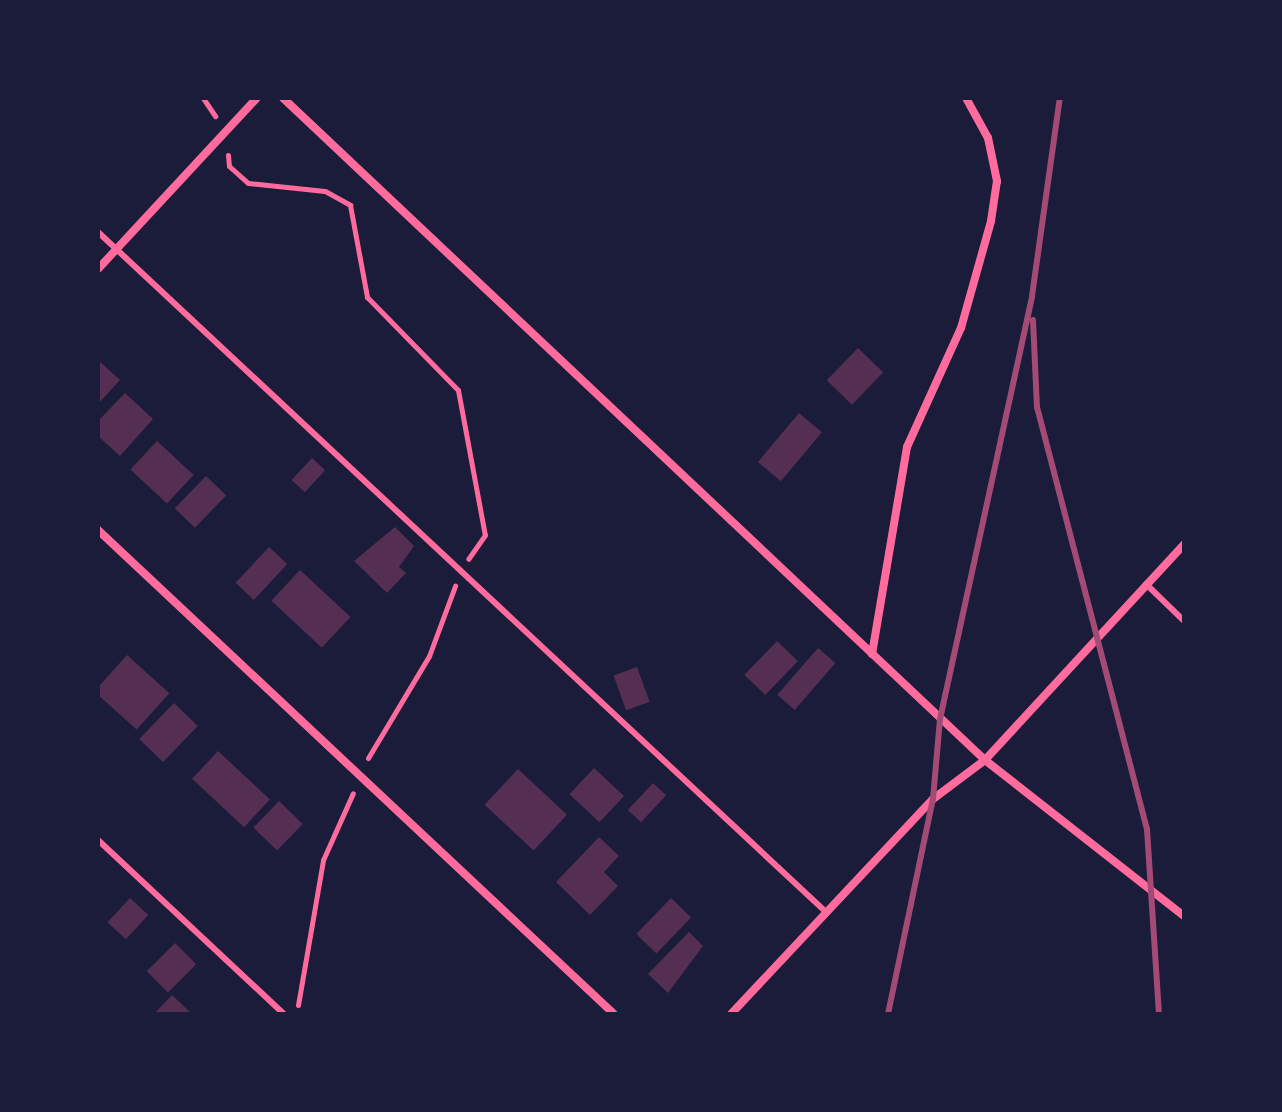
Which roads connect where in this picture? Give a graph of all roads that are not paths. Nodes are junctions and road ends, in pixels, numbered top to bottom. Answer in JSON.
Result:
{"nodes":[{"id":1,"x":257,"y":98,"type":"edge"},
{"id":2,"x":283,"y":98,"type":"edge"},
{"id":3,"x":966,"y":98,"type":"edge"},
{"id":4,"x":98,"y":232,"type":"edge"},
{"id":5,"x":116,"y":249,"type":"junction"},
{"id":6,"x":98,"y":269,"type":"edge"},
{"id":7,"x":98,"y":530,"type":"edge"},
{"id":8,"x":1184,"y":544,"type":"edge"},
{"id":9,"x":1145,"y":583,"type":"junction"},
{"id":10,"x":1184,"y":621,"type":"edge"},
{"id":11,"x":872,"y":654,"type":"junction"},
{"id":12,"x":985,"y":760,"type":"junction"},
{"id":13,"x":98,"y":840,"type":"edge"},
{"id":14,"x":826,"y":912,"type":"junction"},
{"id":15,"x":1184,"y":916,"type":"edge"},
{"id":16,"x":284,"y":1014,"type":"edge"},
{"id":17,"x":614,"y":1014,"type":"edge"},
{"id":18,"x":731,"y":1014,"type":"edge"}],
"edges":[{"from":1,"to":5,"type":"street"},
{"from":2,"to":11,"type":"street"},
{"from":3,"to":11,"type":"street"},
{"from":4,"to":5,"type":"lane"},
{"from":5,"to":6,"type":"street"},
{"from":5,"to":14,"type":"lane"},
{"from":7,"to":17,"type":"street"},
{"from":8,"to":9,"type":"street"},
{"from":9,"to":10,"type":"lane"},
{"from":9,"to":12,"type":"street"},
{"from":11,"to":12,"type":"street"},
{"from":12,"to":14,"type":"street"},
{"from":12,"to":15,"type":"street"},
{"from":13,"to":16,"type":"lane"},
{"from":14,"to":18,"type":"street"}]}
